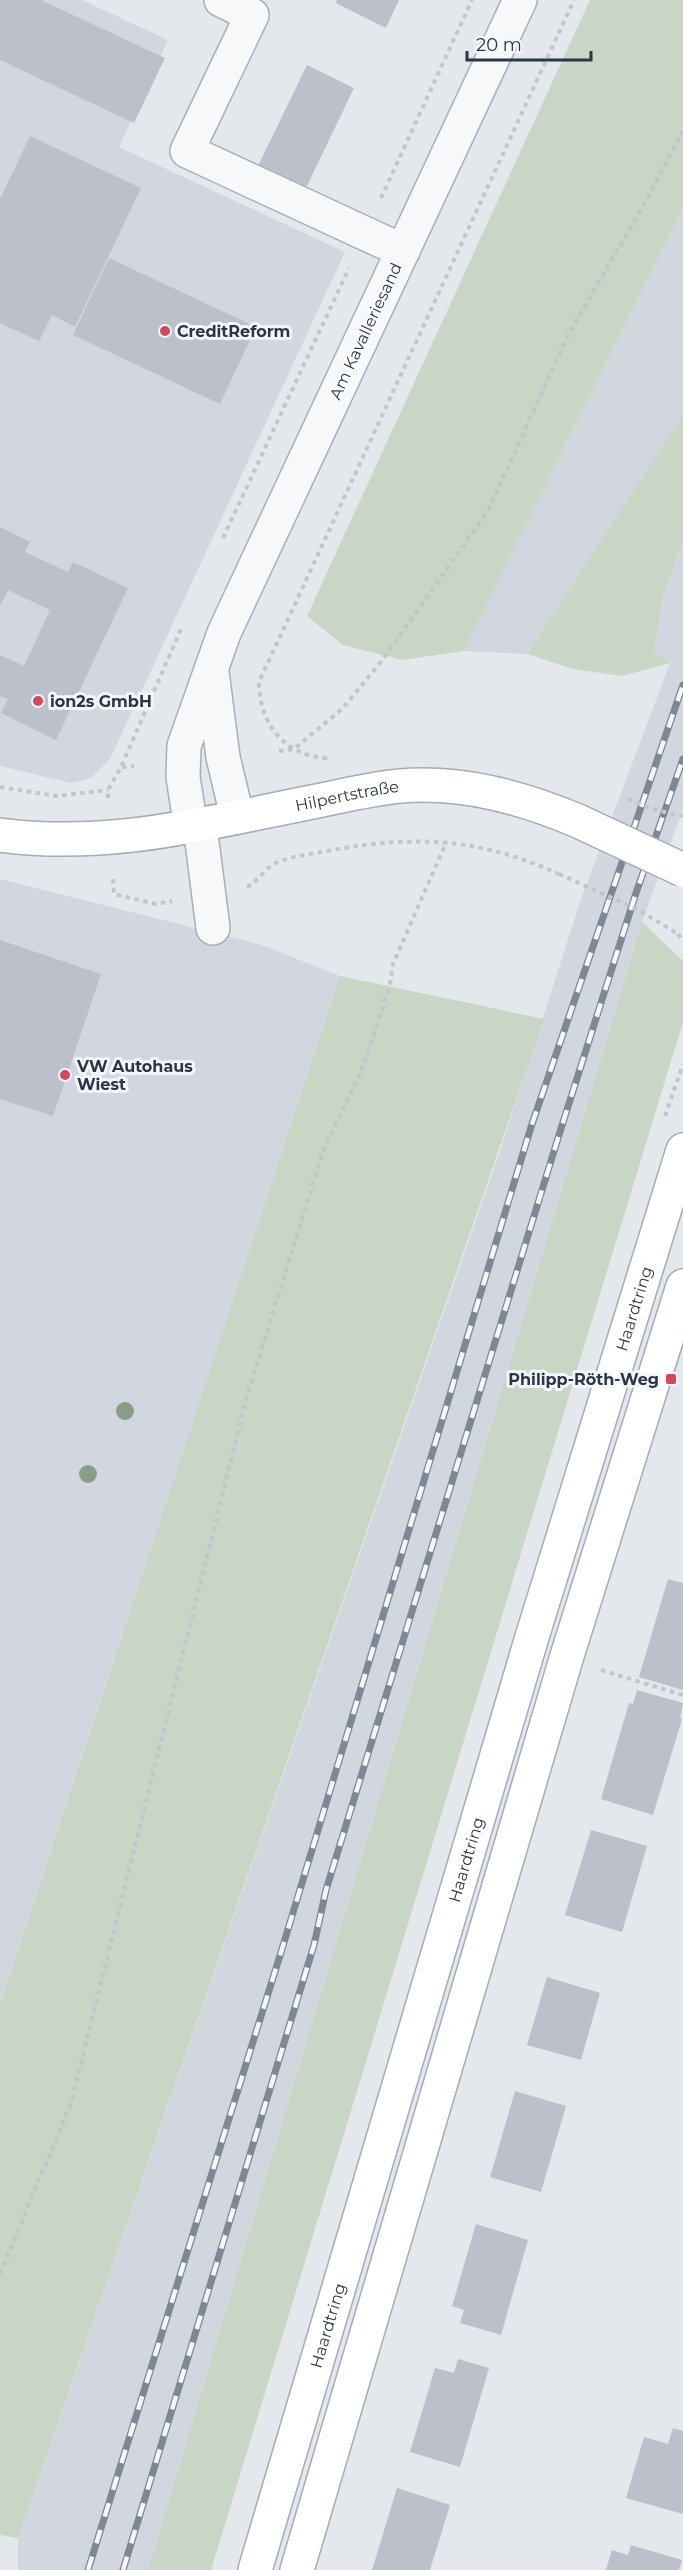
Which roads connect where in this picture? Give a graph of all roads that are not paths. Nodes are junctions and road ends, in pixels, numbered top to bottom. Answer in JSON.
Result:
{"nodes":[{"id":1,"x":221,"y":0,"type":"edge"},
{"id":2,"x":520,"y":0,"type":"edge"},
{"id":3,"x":403,"y":251,"type":"junction"},
{"id":4,"x":211,"y":664,"type":"junction"},
{"id":5,"x":237,"y":816,"type":"junction"},
{"id":6,"x":196,"y":827,"type":"junction"},
{"id":7,"x":0,"y":835,"type":"edge"},
{"id":8,"x":683,"y":870,"type":"edge"},
{"id":9,"x":213,"y":928,"type":"dead end"},
{"id":10,"x":683,"y":1150,"type":"edge"},
{"id":11,"x":683,"y":1286,"type":"edge"},
{"id":12,"x":255,"y":2570,"type":"edge"},
{"id":13,"x":297,"y":2570,"type":"edge"}],
"edges":[{"from":1,"to":3,"type":"street"},
{"from":2,"to":3,"type":"street","name":"Am Kavalleriesand"},
{"from":3,"to":4,"type":"street","name":"Am Kavalleriesand"},
{"from":4,"to":5,"type":"street","name":"Am Kavalleriesand"},
{"from":4,"to":6,"type":"street","name":"Am Kavalleriesand"},
{"from":5,"to":6,"type":"main road","name":"Hilpertstraße"},
{"from":5,"to":8,"type":"main road","name":"Hilpertstraße","bridge":true},
{"from":6,"to":7,"type":"main road","name":"Hilpertstraße"},
{"from":6,"to":9,"type":"street","name":"Am Kavalleriesand"},
{"from":10,"to":12,"type":"main road","name":"Haardtring"},
{"from":11,"to":13,"type":"main road"}]}
